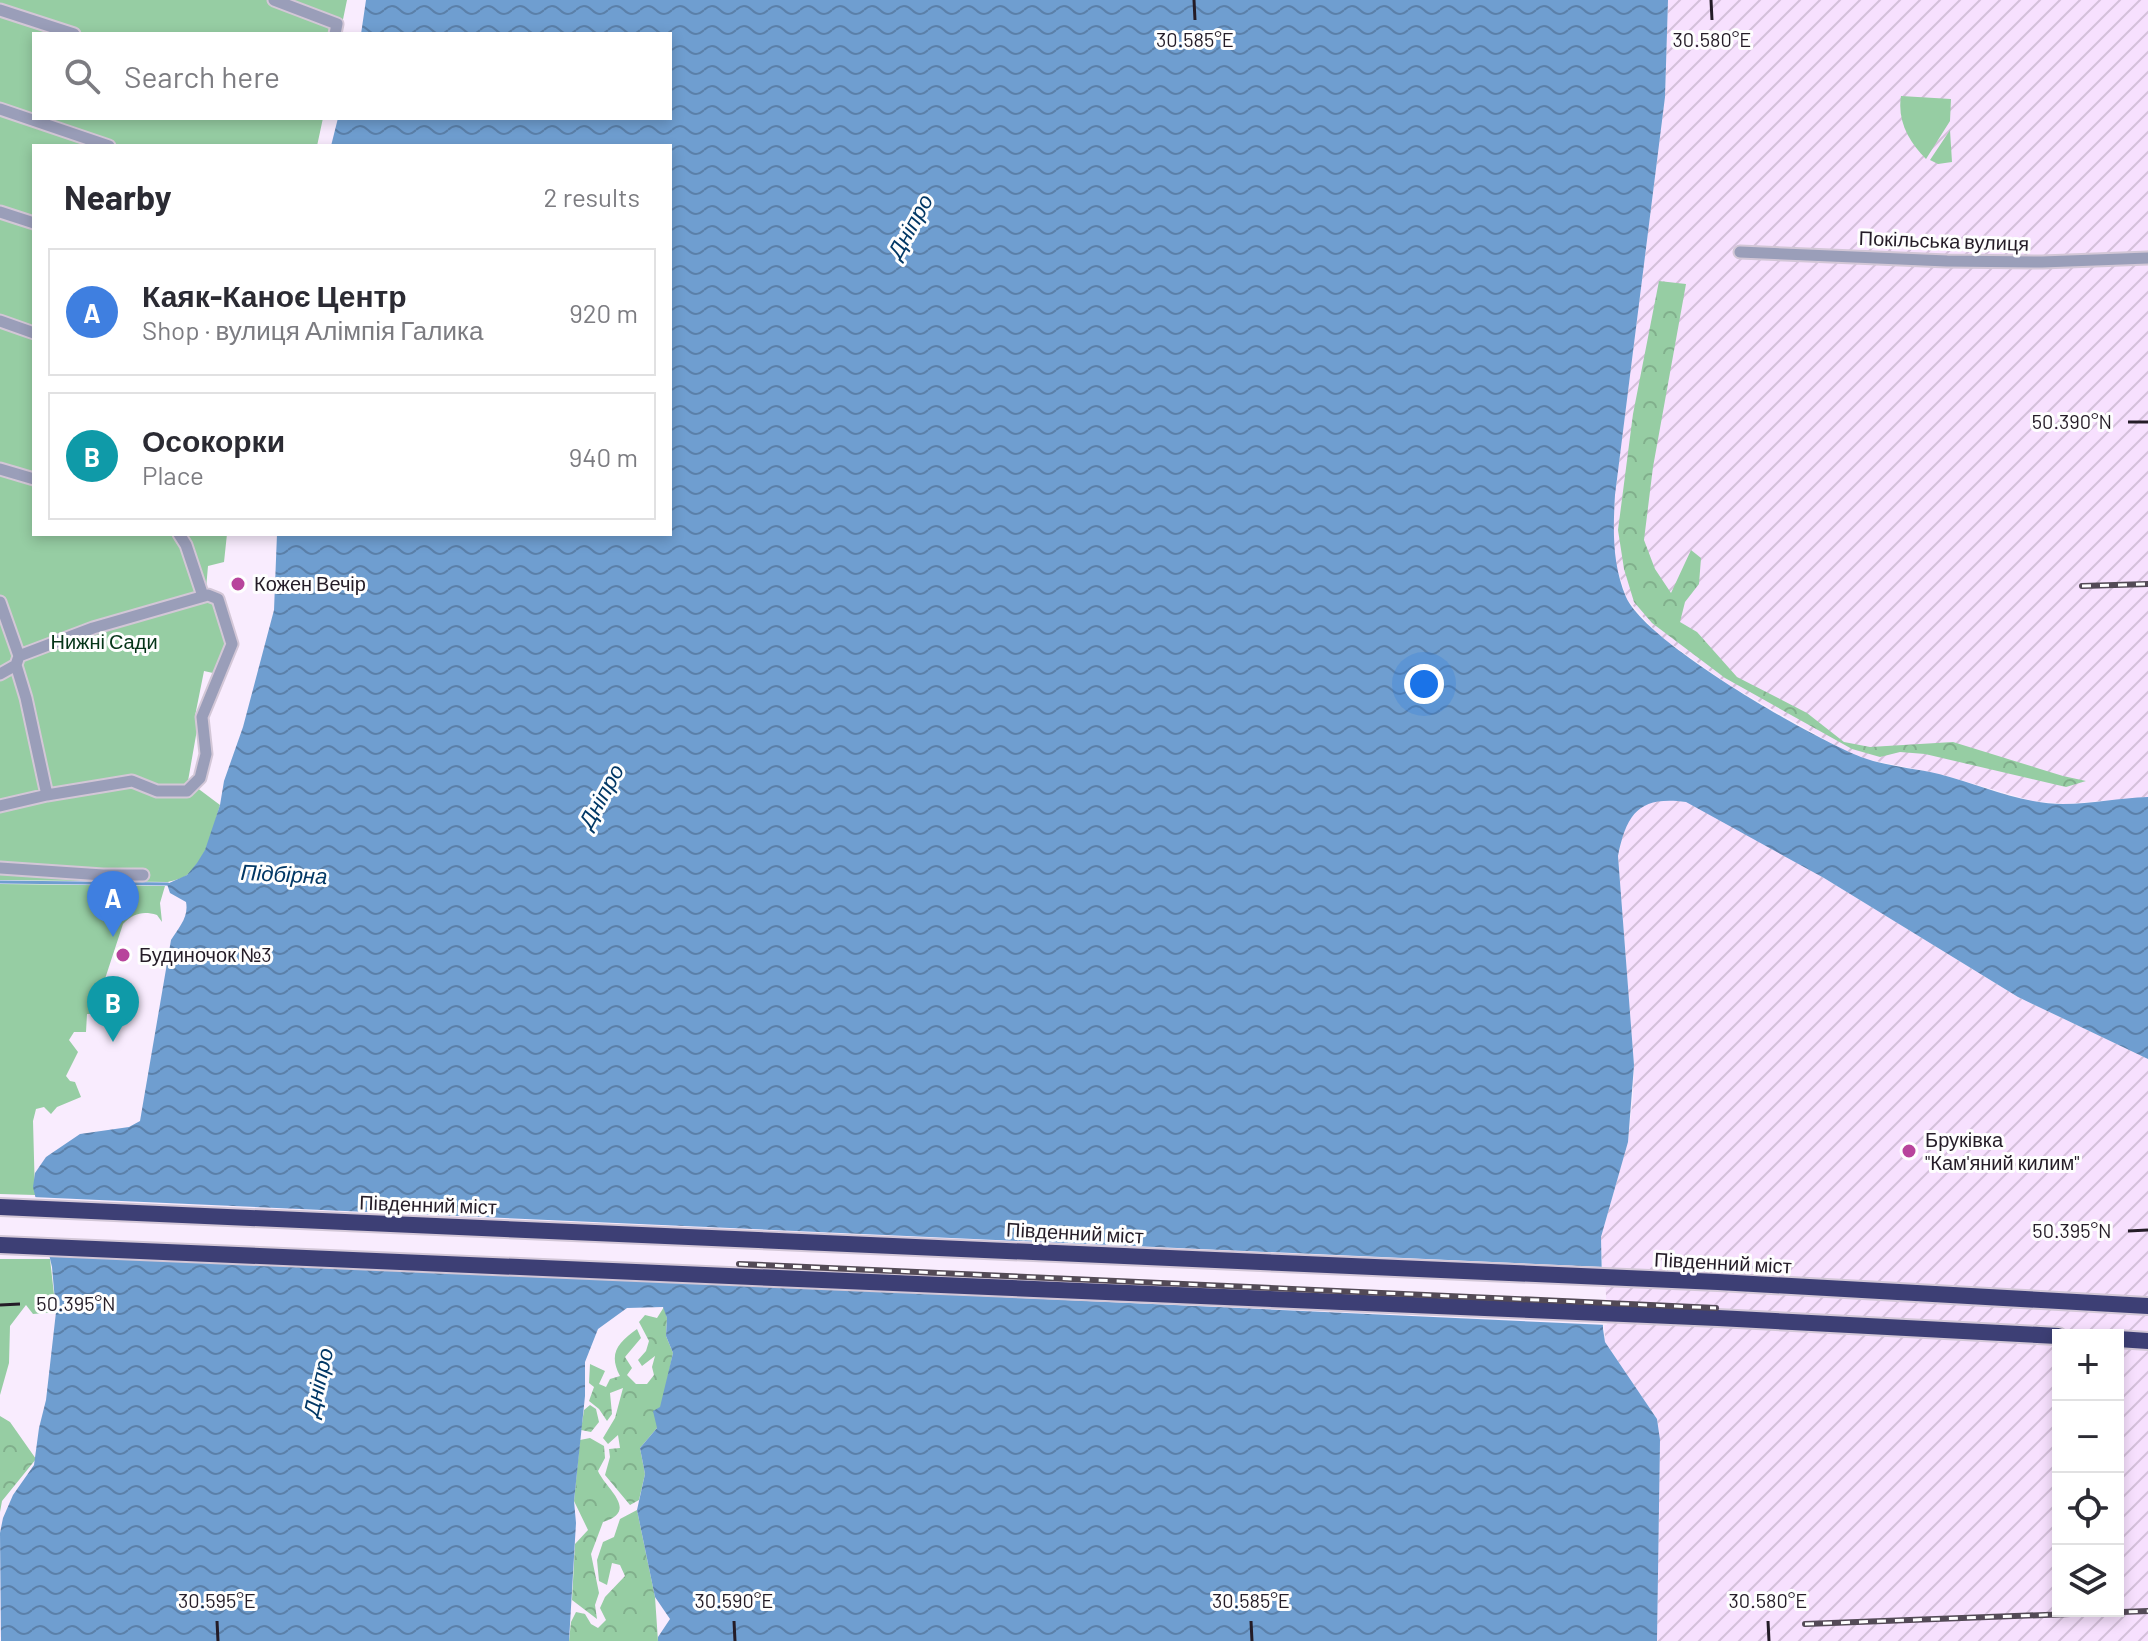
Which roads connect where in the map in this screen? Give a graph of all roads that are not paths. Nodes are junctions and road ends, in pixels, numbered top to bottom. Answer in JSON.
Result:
{"nodes":[{"id":1,"x":274,"y":0,"type":"edge"},
{"id":2,"x":0,"y":10,"type":"edge"},
{"id":3,"x":336,"y":29,"type":"edge"},
{"id":4,"x":68,"y":32,"type":"edge"},
{"id":5,"x":0,"y":109,"type":"edge"},
{"id":6,"x":32,"y":120,"type":"edge"},
{"id":7,"x":32,"y":120,"type":"edge"},
{"id":8,"x":103,"y":144,"type":"edge"},
{"id":9,"x":0,"y":212,"type":"edge"},
{"id":10,"x":32,"y":222,"type":"edge"},
{"id":11,"x":1740,"y":252,"type":"dead end"},
{"id":12,"x":2148,"y":258,"type":"edge"},
{"id":13,"x":0,"y":321,"type":"edge"},
{"id":14,"x":32,"y":332,"type":"edge"},
{"id":15,"x":0,"y":469,"type":"edge"},
{"id":16,"x":32,"y":478,"type":"edge"},
{"id":17,"x":180,"y":536,"type":"edge"},
{"id":18,"x":203,"y":596,"type":"junction"},
{"id":19,"x":0,"y":602,"type":"edge"},
{"id":20,"x":18,"y":660,"type":"junction"},
{"id":21,"x":0,"y":674,"type":"edge"},
{"id":22,"x":47,"y":795,"type":"junction"},
{"id":23,"x":0,"y":806,"type":"edge"},
{"id":24,"x":0,"y":868,"type":"edge"},
{"id":25,"x":143,"y":875,"type":"dead end"},
{"id":26,"x":0,"y":1207,"type":"edge"},
{"id":27,"x":0,"y":1245,"type":"edge"},
{"id":28,"x":2148,"y":1306,"type":"edge"},
{"id":29,"x":2052,"y":1336,"type":"edge"},
{"id":30,"x":2124,"y":1339,"type":"edge"},
{"id":31,"x":2148,"y":1341,"type":"edge"}],
"edges":[{"from":1,"to":3,"type":"street"},
{"from":2,"to":4,"type":"street"},
{"from":5,"to":7,"type":"street"},
{"from":6,"to":8,"type":"street"},
{"from":9,"to":10,"type":"street"},
{"from":11,"to":12,"type":"street","name":"Покільська вулиця"},
{"from":13,"to":14,"type":"street"},
{"from":15,"to":16,"type":"street"},
{"from":17,"to":18,"type":"street"},
{"from":18,"to":20,"type":"street"},
{"from":18,"to":22,"type":"street"},
{"from":19,"to":20,"type":"street"},
{"from":20,"to":21,"type":"street"},
{"from":20,"to":22,"type":"street"},
{"from":22,"to":23,"type":"street"},
{"from":24,"to":25,"type":"street"},
{"from":26,"to":28,"type":"highway","name":"Південний міст"},
{"from":27,"to":29,"type":"highway"},
{"from":30,"to":31,"type":"highway"}]}
